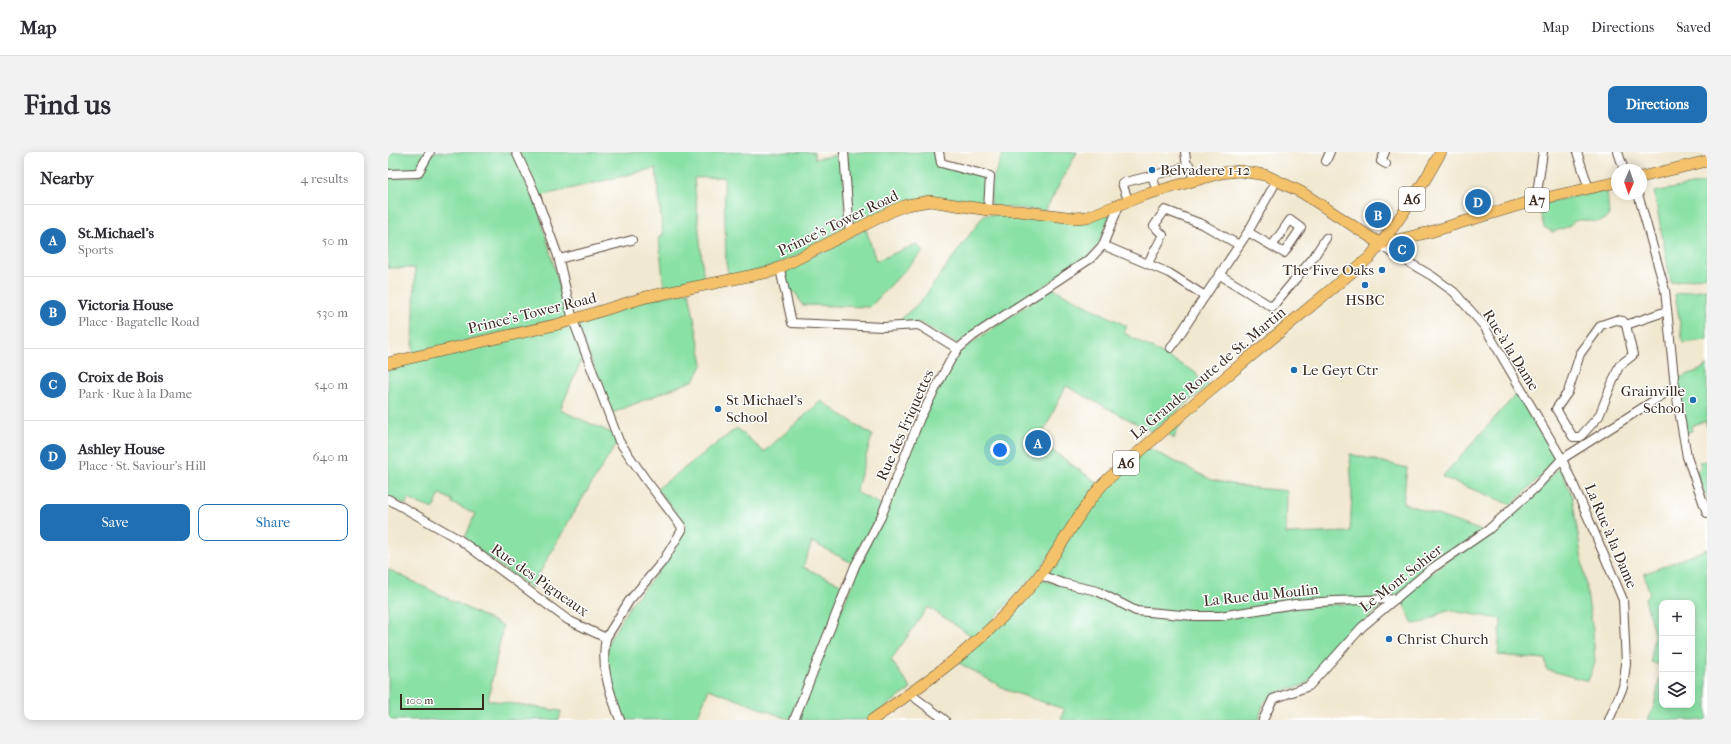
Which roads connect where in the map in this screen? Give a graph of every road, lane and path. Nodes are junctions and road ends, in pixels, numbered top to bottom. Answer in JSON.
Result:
{"nodes":[{"id":1,"x":430,"y":152,"type":"edge"},
{"id":2,"x":516,"y":152,"type":"edge"},
{"id":3,"x":844,"y":152,"type":"edge"},
{"id":4,"x":939,"y":152,"type":"edge"},
{"id":5,"x":1185,"y":152,"type":"edge"},
{"id":6,"x":1330,"y":152,"type":"edge"},
{"id":7,"x":1385,"y":152,"type":"edge"},
{"id":8,"x":1441,"y":152,"type":"edge"},
{"id":9,"x":1543,"y":152,"type":"edge"},
{"id":10,"x":1577,"y":152,"type":"edge"},
{"id":11,"x":1618,"y":152,"type":"edge"},
{"id":12,"x":1326,"y":161,"type":"dead end"},
{"id":13,"x":1707,"y":161,"type":"edge"},
{"id":14,"x":1386,"y":164,"type":"dead end"},
{"id":15,"x":1622,"y":164,"type":"edge"},
{"id":16,"x":1187,"y":167,"type":"junction"},
{"id":17,"x":388,"y":174,"type":"edge"},
{"id":18,"x":1152,"y":176,"type":"junction"},
{"id":19,"x":1647,"y":176,"type":"edge"},
{"id":20,"x":1277,"y":180,"type":"junction"},
{"id":21,"x":1194,"y":181,"type":"junction"},
{"id":22,"x":1611,"y":184,"type":"edge"},
{"id":23,"x":1156,"y":188,"type":"dead end"},
{"id":24,"x":1589,"y":189,"type":"junction"},
{"id":25,"x":1536,"y":200,"type":"junction"},
{"id":26,"x":1640,"y":200,"type":"edge"},
{"id":27,"x":1124,"y":201,"type":"junction"},
{"id":28,"x":988,"y":210,"type":"junction"},
{"id":29,"x":1391,"y":230,"type":"junction"},
{"id":30,"x":1248,"y":232,"type":"junction"},
{"id":31,"x":850,"y":233,"type":"junction"},
{"id":32,"x":1326,"y":238,"type":"dead end"},
{"id":33,"x":632,"y":240,"type":"dead end"},
{"id":34,"x":1400,"y":240,"type":"junction"},
{"id":35,"x":1381,"y":244,"type":"junction"},
{"id":36,"x":1103,"y":245,"type":"junction"},
{"id":37,"x":1239,"y":245,"type":"junction"},
{"id":38,"x":1272,"y":246,"type":"dead end"},
{"id":39,"x":559,"y":259,"type":"junction"},
{"id":40,"x":1148,"y":263,"type":"junction"},
{"id":41,"x":780,"y":268,"type":"junction"},
{"id":42,"x":1220,"y":275,"type":"junction"},
{"id":43,"x":1205,"y":296,"type":"junction"},
{"id":44,"x":1667,"y":311,"type":"junction"},
{"id":45,"x":573,"y":320,"type":"junction"},
{"id":46,"x":1626,"y":325,"type":"junction"},
{"id":47,"x":1171,"y":348,"type":"dead end"},
{"id":48,"x":958,"y":349,"type":"junction"},
{"id":49,"x":388,"y":363,"type":"edge"},
{"id":50,"x":1675,"y":386,"type":"junction"},
{"id":51,"x":1562,"y":459,"type":"junction"},
{"id":52,"x":388,"y":499,"type":"edge"},
{"id":53,"x":1707,"y":513,"type":"edge"},
{"id":54,"x":1040,"y":575,"type":"junction"},
{"id":55,"x":1396,"y":599,"type":"junction"},
{"id":56,"x":606,"y":638,"type":"junction"},
{"id":57,"x":910,"y":694,"type":"junction"},
{"id":58,"x":620,"y":720,"type":"edge"},
{"id":59,"x":794,"y":720,"type":"edge"},
{"id":60,"x":872,"y":720,"type":"edge"},
{"id":61,"x":945,"y":720,"type":"edge"},
{"id":62,"x":1263,"y":720,"type":"edge"},
{"id":63,"x":1610,"y":720,"type":"edge"}],
"edges":[{"from":1,"to":17,"type":"street"},
{"from":2,"to":39,"type":"street"},
{"from":3,"to":31,"type":"street"},
{"from":4,"to":28,"type":"street"},
{"from":5,"to":16,"type":"street"},
{"from":6,"to":12,"type":"street"},
{"from":7,"to":14,"type":"street"},
{"from":8,"to":29,"type":"main road","number":"A6"},
{"from":9,"to":25,"type":"street"},
{"from":10,"to":24,"type":"street"},
{"from":11,"to":15,"type":"street"},
{"from":13,"to":19,"type":"main road"},
{"from":16,"to":18,"type":"street"},
{"from":16,"to":21,"type":"street"},
{"from":18,"to":23,"type":"street"},
{"from":18,"to":27,"type":"street"},
{"from":20,"to":21,"type":"main road","name":"Prince's Tower Road"},
{"from":20,"to":30,"type":"street"},
{"from":20,"to":35,"type":"main road","name":"Prince's Tower Road"},
{"from":21,"to":27,"type":"main road","name":"Prince's Tower Road"},
{"from":22,"to":24,"type":"main road","number":"A7"},
{"from":24,"to":25,"type":"main road","number":"A7"},
{"from":25,"to":34,"type":"main road","number":"A7"},
{"from":26,"to":44,"type":"street"},
{"from":27,"to":28,"type":"main road","name":"Prince's Tower Road"},
{"from":27,"to":36,"type":"street","name":"Rue des Friquettes"},
{"from":28,"to":31,"type":"main road","name":"Prince's Tower Road"},
{"from":29,"to":34,"type":"main road"},
{"from":29,"to":35,"type":"main road","number":"A6"},
{"from":30,"to":37,"type":"street"},
{"from":30,"to":38,"type":"street"},
{"from":31,"to":41,"type":"main road","name":"Prince's Tower Road"},
{"from":32,"to":42,"type":"street"},
{"from":33,"to":39,"type":"street"},
{"from":34,"to":35,"type":"main road","number":"A7"},
{"from":35,"to":51,"type":"street","name":"Rue à la Dame"},
{"from":35,"to":54,"type":"main road","name":"La Grande Route de St. Martin","number":"A6"},
{"from":36,"to":40,"type":"street"},
{"from":36,"to":48,"type":"street","name":"Rue des Friquettes"},
{"from":37,"to":40,"type":"street"},
{"from":37,"to":42,"type":"street"},
{"from":39,"to":45,"type":"street"},
{"from":40,"to":43,"type":"street"},
{"from":41,"to":45,"type":"main road","name":"Prince's Tower Road"},
{"from":41,"to":48,"type":"street"},
{"from":42,"to":43,"type":"street"},
{"from":43,"to":47,"type":"street"},
{"from":44,"to":46,"type":"street"},
{"from":44,"to":50,"type":"street"},
{"from":45,"to":49,"type":"main road","name":"Prince's Tower Road"},
{"from":45,"to":56,"type":"street"},
{"from":46,"to":46,"type":"street"},
{"from":48,"to":59,"type":"street","name":"Rue des Friquettes"},
{"from":50,"to":51,"type":"street","name":"Le Mont Sohier"},
{"from":50,"to":53,"type":"street"},
{"from":51,"to":55,"type":"street","name":"Le Mont Sohier"},
{"from":51,"to":63,"type":"street","name":"La Rue à la Dame"},
{"from":52,"to":56,"type":"street","name":"Rue des Pigneaux"},
{"from":54,"to":55,"type":"street","name":"La Rue du Moulin"},
{"from":54,"to":57,"type":"main road","number":"A6"},
{"from":55,"to":62,"type":"street","name":"Le Mont Sohier"},
{"from":56,"to":58,"type":"street"},
{"from":57,"to":60,"type":"main road","number":"A6"},
{"from":57,"to":61,"type":"street"}]}
